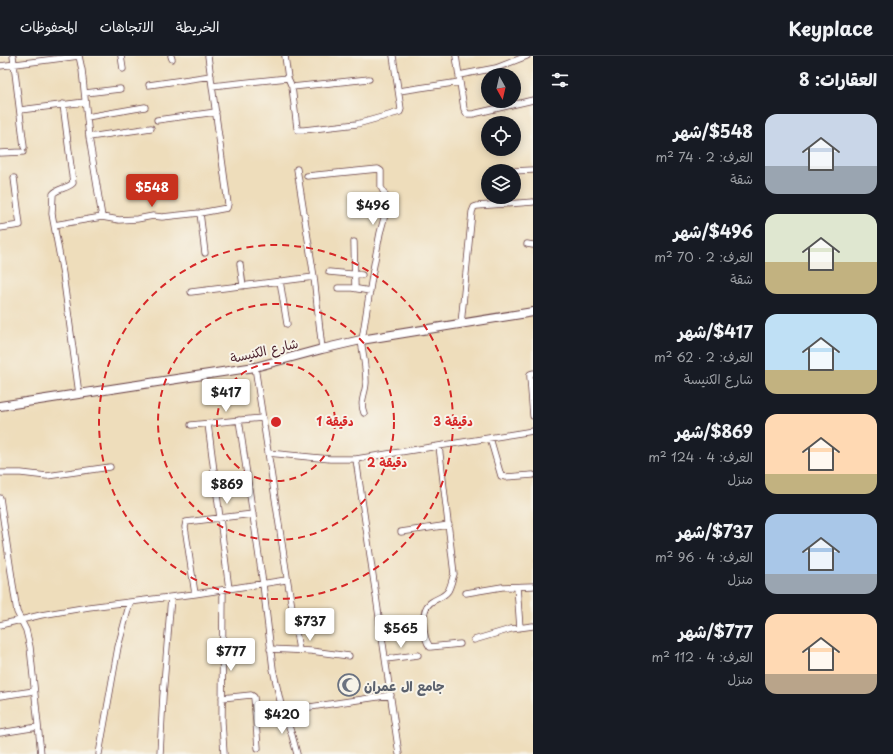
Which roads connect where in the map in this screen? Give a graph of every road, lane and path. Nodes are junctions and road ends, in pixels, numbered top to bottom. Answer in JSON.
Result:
{"nodes":[{"id":1,"x":13,"y":56,"type":"edge"},
{"id":2,"x":79,"y":56,"type":"edge"},
{"id":3,"x":121,"y":56,"type":"edge"},
{"id":4,"x":208,"y":56,"type":"edge"},
{"id":5,"x":285,"y":56,"type":"edge"},
{"id":6,"x":393,"y":56,"type":"edge"},
{"id":7,"x":456,"y":56,"type":"edge"},
{"id":8,"x":527,"y":56,"type":"edge"},
{"id":9,"x":14,"y":65,"type":"junction"},
{"id":10,"x":0,"y":66,"type":"edge"},
{"id":11,"x":123,"y":69,"type":"dead end"},
{"id":12,"x":459,"y":75,"type":"junction"},
{"id":13,"x":211,"y":76,"type":"junction"},
{"id":14,"x":288,"y":78,"type":"junction"},
{"id":15,"x":369,"y":79,"type":"dead end"},
{"id":16,"x":460,"y":82,"type":"junction"},
{"id":17,"x":149,"y":85,"type":"dead end"},
{"id":18,"x":212,"y":86,"type":"junction"},
{"id":19,"x":292,"y":87,"type":"junction"},
{"id":20,"x":120,"y":89,"type":"dead end"},
{"id":21,"x":399,"y":91,"type":"junction"},
{"id":22,"x":85,"y":93,"type":"junction"},
{"id":23,"x":533,"y":100,"type":"edge"},
{"id":24,"x":85,"y":102,"type":"junction"},
{"id":25,"x":63,"y":104,"type":"junction"},
{"id":26,"x":145,"y":107,"type":"dead end"},
{"id":27,"x":20,"y":110,"type":"junction"},
{"id":28,"x":216,"y":112,"type":"junction"},
{"id":29,"x":87,"y":117,"type":"junction"},
{"id":30,"x":157,"y":120,"type":"dead end"},
{"id":31,"x":151,"y":128,"type":"dead end"},
{"id":32,"x":90,"y":137,"type":"junction"},
{"id":33,"x":0,"y":153,"type":"edge"},
{"id":34,"x":297,"y":169,"type":"dead end"},
{"id":35,"x":533,"y":170,"type":"edge"},
{"id":36,"x":521,"y":171,"type":"edge"},
{"id":37,"x":307,"y":176,"type":"dead end"},
{"id":38,"x":14,"y":178,"type":"dead end"},
{"id":39,"x":533,"y":202,"type":"edge"},
{"id":40,"x":200,"y":213,"type":"junction"},
{"id":41,"x":102,"y":217,"type":"junction"},
{"id":42,"x":54,"y":224,"type":"junction"},
{"id":43,"x":0,"y":228,"type":"edge"},
{"id":44,"x":354,"y":242,"type":"dead end"},
{"id":45,"x":205,"y":253,"type":"dead end"},
{"id":46,"x":240,"y":264,"type":"dead end"},
{"id":47,"x":329,"y":272,"type":"dead end"},
{"id":48,"x":354,"y":274,"type":"junction"},
{"id":49,"x":362,"y":275,"type":"dead end"},
{"id":50,"x":314,"y":277,"type":"junction"},
{"id":51,"x":280,"y":282,"type":"junction"},
{"id":52,"x":243,"y":286,"type":"junction"},
{"id":53,"x":338,"y":288,"type":"dead end"},
{"id":54,"x":355,"y":288,"type":"junction"},
{"id":55,"x":370,"y":291,"type":"junction"},
{"id":56,"x":192,"y":292,"type":"dead end"},
{"id":57,"x":533,"y":312,"type":"edge"},
{"id":58,"x":287,"y":324,"type":"dead end"},
{"id":59,"x":461,"y":324,"type":"junction"},
{"id":60,"x":362,"y":340,"type":"junction"},
{"id":61,"x":322,"y":349,"type":"junction"},
{"id":62,"x":255,"y":367,"type":"junction"},
{"id":63,"x":533,"y":373,"type":"edge"},
{"id":64,"x":79,"y":394,"type":"junction"},
{"id":65,"x":0,"y":406,"type":"edge"},
{"id":66,"x":364,"y":413,"type":"dead end"},
{"id":67,"x":533,"y":416,"type":"edge"},
{"id":68,"x":262,"y":418,"type":"junction"},
{"id":69,"x":239,"y":420,"type":"junction"},
{"id":70,"x":208,"y":424,"type":"junction"},
{"id":71,"x":191,"y":425,"type":"dead end"},
{"id":72,"x":533,"y":431,"type":"edge"},
{"id":73,"x":490,"y":438,"type":"junction"},
{"id":74,"x":439,"y":446,"type":"junction"},
{"id":75,"x":268,"y":453,"type":"junction"},
{"id":76,"x":356,"y":459,"type":"junction"},
{"id":77,"x":110,"y":467,"type":"dead end"},
{"id":78,"x":0,"y":473,"type":"edge"},
{"id":79,"x":533,"y":474,"type":"edge"},
{"id":80,"x":0,"y":498,"type":"edge"},
{"id":81,"x":253,"y":514,"type":"junction"},
{"id":82,"x":220,"y":517,"type":"junction"},
{"id":83,"x":449,"y":525,"type":"junction"},
{"id":84,"x":401,"y":532,"type":"dead end"},
{"id":85,"x":287,"y":577,"type":"junction"},
{"id":86,"x":263,"y":584,"type":"junction"},
{"id":87,"x":533,"y":586,"type":"edge"},
{"id":88,"x":517,"y":587,"type":"junction"},
{"id":89,"x":226,"y":589,"type":"junction"},
{"id":90,"x":466,"y":593,"type":"dead end"},
{"id":91,"x":195,"y":594,"type":"junction"},
{"id":92,"x":171,"y":597,"type":"junction"},
{"id":93,"x":130,"y":602,"type":"junction"},
{"id":94,"x":21,"y":621,"type":"junction"},
{"id":95,"x":0,"y":625,"type":"edge"},
{"id":96,"x":533,"y":626,"type":"edge"},
{"id":97,"x":520,"y":628,"type":"junction"},
{"id":98,"x":474,"y":640,"type":"dead end"},
{"id":99,"x":460,"y":644,"type":"dead end"},
{"id":100,"x":270,"y":649,"type":"junction"},
{"id":101,"x":299,"y":650,"type":"junction"},
{"id":102,"x":418,"y":655,"type":"dead end"},
{"id":103,"x":349,"y":656,"type":"dead end"},
{"id":104,"x":386,"y":659,"type":"junction"},
{"id":105,"x":34,"y":691,"type":"junction"},
{"id":106,"x":391,"y":695,"type":"junction"},
{"id":107,"x":0,"y":696,"type":"edge"},
{"id":108,"x":222,"y":698,"type":"junction"},
{"id":109,"x":283,"y":711,"type":"junction"},
{"id":110,"x":38,"y":727,"type":"junction"},
{"id":111,"x":0,"y":733,"type":"edge"},
{"id":112,"x":258,"y":748,"type":"dead end"},
{"id":113,"x":41,"y":754,"type":"edge"},
{"id":114,"x":99,"y":754,"type":"edge"},
{"id":115,"x":160,"y":754,"type":"edge"},
{"id":116,"x":224,"y":754,"type":"edge"},
{"id":117,"x":297,"y":754,"type":"edge"},
{"id":118,"x":399,"y":754,"type":"edge"}],
"edges":[{"from":1,"to":9,"type":"street"},
{"from":2,"to":9,"type":"street"},
{"from":2,"to":22,"type":"street"},
{"from":3,"to":11,"type":"street"},
{"from":4,"to":13,"type":"street"},
{"from":5,"to":14,"type":"street"},
{"from":6,"to":21,"type":"street"},
{"from":7,"to":12,"type":"street"},
{"from":8,"to":12,"type":"street"},
{"from":9,"to":10,"type":"street"},
{"from":9,"to":27,"type":"street"},
{"from":12,"to":16,"type":"street"},
{"from":13,"to":17,"type":"street"},
{"from":13,"to":18,"type":"street"},
{"from":14,"to":18,"type":"street"},
{"from":14,"to":19,"type":"street"},
{"from":15,"to":19,"type":"street"},
{"from":16,"to":21,"type":"street"},
{"from":16,"to":23,"type":"street"},
{"from":18,"to":28,"type":"street"},
{"from":19,"to":21,"type":"street"},
{"from":20,"to":22,"type":"street"},
{"from":22,"to":24,"type":"street"},
{"from":24,"to":25,"type":"street"},
{"from":24,"to":29,"type":"street"},
{"from":25,"to":27,"type":"street"},
{"from":25,"to":42,"type":"street"},
{"from":26,"to":29,"type":"street"},
{"from":27,"to":33,"type":"street"},
{"from":28,"to":30,"type":"street"},
{"from":28,"to":40,"type":"street"},
{"from":29,"to":32,"type":"street"},
{"from":31,"to":32,"type":"street"},
{"from":32,"to":41,"type":"street"},
{"from":34,"to":50,"type":"street"},
{"from":35,"to":36,"type":"street"},
{"from":37,"to":55,"type":"street"},
{"from":38,"to":43,"type":"street"},
{"from":39,"to":59,"type":"street"},
{"from":40,"to":41,"type":"street"},
{"from":40,"to":45,"type":"street"},
{"from":41,"to":42,"type":"street"},
{"from":42,"to":64,"type":"street"},
{"from":44,"to":48,"type":"street"},
{"from":46,"to":52,"type":"street"},
{"from":47,"to":48,"type":"street"},
{"from":48,"to":49,"type":"street"},
{"from":48,"to":54,"type":"street"},
{"from":50,"to":51,"type":"street"},
{"from":50,"to":61,"type":"street"},
{"from":51,"to":52,"type":"street"},
{"from":51,"to":58,"type":"street"},
{"from":52,"to":56,"type":"street"},
{"from":53,"to":54,"type":"street"},
{"from":54,"to":55,"type":"street"},
{"from":55,"to":60,"type":"street"},
{"from":57,"to":59,"type":"main road","name":"شارع الكنيسة"},
{"from":59,"to":60,"type":"main road","name":"شارع الكنيسة"},
{"from":60,"to":61,"type":"main road","name":"شارع الكنيسة"},
{"from":60,"to":66,"type":"street"},
{"from":61,"to":62,"type":"main road","name":"شارع الكنيسة"},
{"from":62,"to":64,"type":"main road","name":"شارع الكنيسة"},
{"from":62,"to":68,"type":"street"},
{"from":63,"to":67,"type":"street"},
{"from":64,"to":65,"type":"main road","name":"شارع الكنيسة"},
{"from":68,"to":69,"type":"street"},
{"from":68,"to":75,"type":"street"},
{"from":69,"to":70,"type":"street"},
{"from":69,"to":81,"type":"street"},
{"from":70,"to":71,"type":"street"},
{"from":70,"to":82,"type":"street"},
{"from":72,"to":73,"type":"street"},
{"from":73,"to":74,"type":"street"},
{"from":73,"to":79,"type":"street"},
{"from":74,"to":76,"type":"street"},
{"from":74,"to":83,"type":"street"},
{"from":75,"to":76,"type":"street"},
{"from":75,"to":85,"type":"street"},
{"from":76,"to":104,"type":"street"},
{"from":77,"to":78,"type":"street"},
{"from":80,"to":94,"type":"street"},
{"from":81,"to":82,"type":"street"},
{"from":81,"to":86,"type":"street"},
{"from":82,"to":89,"type":"street"},
{"from":82,"to":91,"type":"street"},
{"from":83,"to":84,"type":"street"},
{"from":83,"to":99,"type":"street"},
{"from":85,"to":86,"type":"street"},
{"from":85,"to":101,"type":"street"},
{"from":86,"to":89,"type":"street"},
{"from":86,"to":100,"type":"street"},
{"from":87,"to":88,"type":"street"},
{"from":88,"to":90,"type":"street"},
{"from":88,"to":97,"type":"street"},
{"from":89,"to":91,"type":"street"},
{"from":89,"to":108,"type":"street"},
{"from":91,"to":92,"type":"street"},
{"from":92,"to":93,"type":"street"},
{"from":92,"to":115,"type":"street"},
{"from":93,"to":94,"type":"street"},
{"from":93,"to":114,"type":"street"},
{"from":94,"to":95,"type":"street"},
{"from":94,"to":105,"type":"street"},
{"from":96,"to":97,"type":"street"},
{"from":97,"to":98,"type":"street"},
{"from":100,"to":101,"type":"street"},
{"from":100,"to":109,"type":"street"},
{"from":101,"to":103,"type":"street"},
{"from":102,"to":104,"type":"street"},
{"from":104,"to":106,"type":"street"},
{"from":105,"to":107,"type":"street"},
{"from":105,"to":110,"type":"street"},
{"from":106,"to":109,"type":"street"},
{"from":106,"to":118,"type":"street"},
{"from":108,"to":112,"type":"street"},
{"from":108,"to":116,"type":"street"},
{"from":109,"to":117,"type":"street"},
{"from":110,"to":111,"type":"street"},
{"from":110,"to":113,"type":"street"}]}
